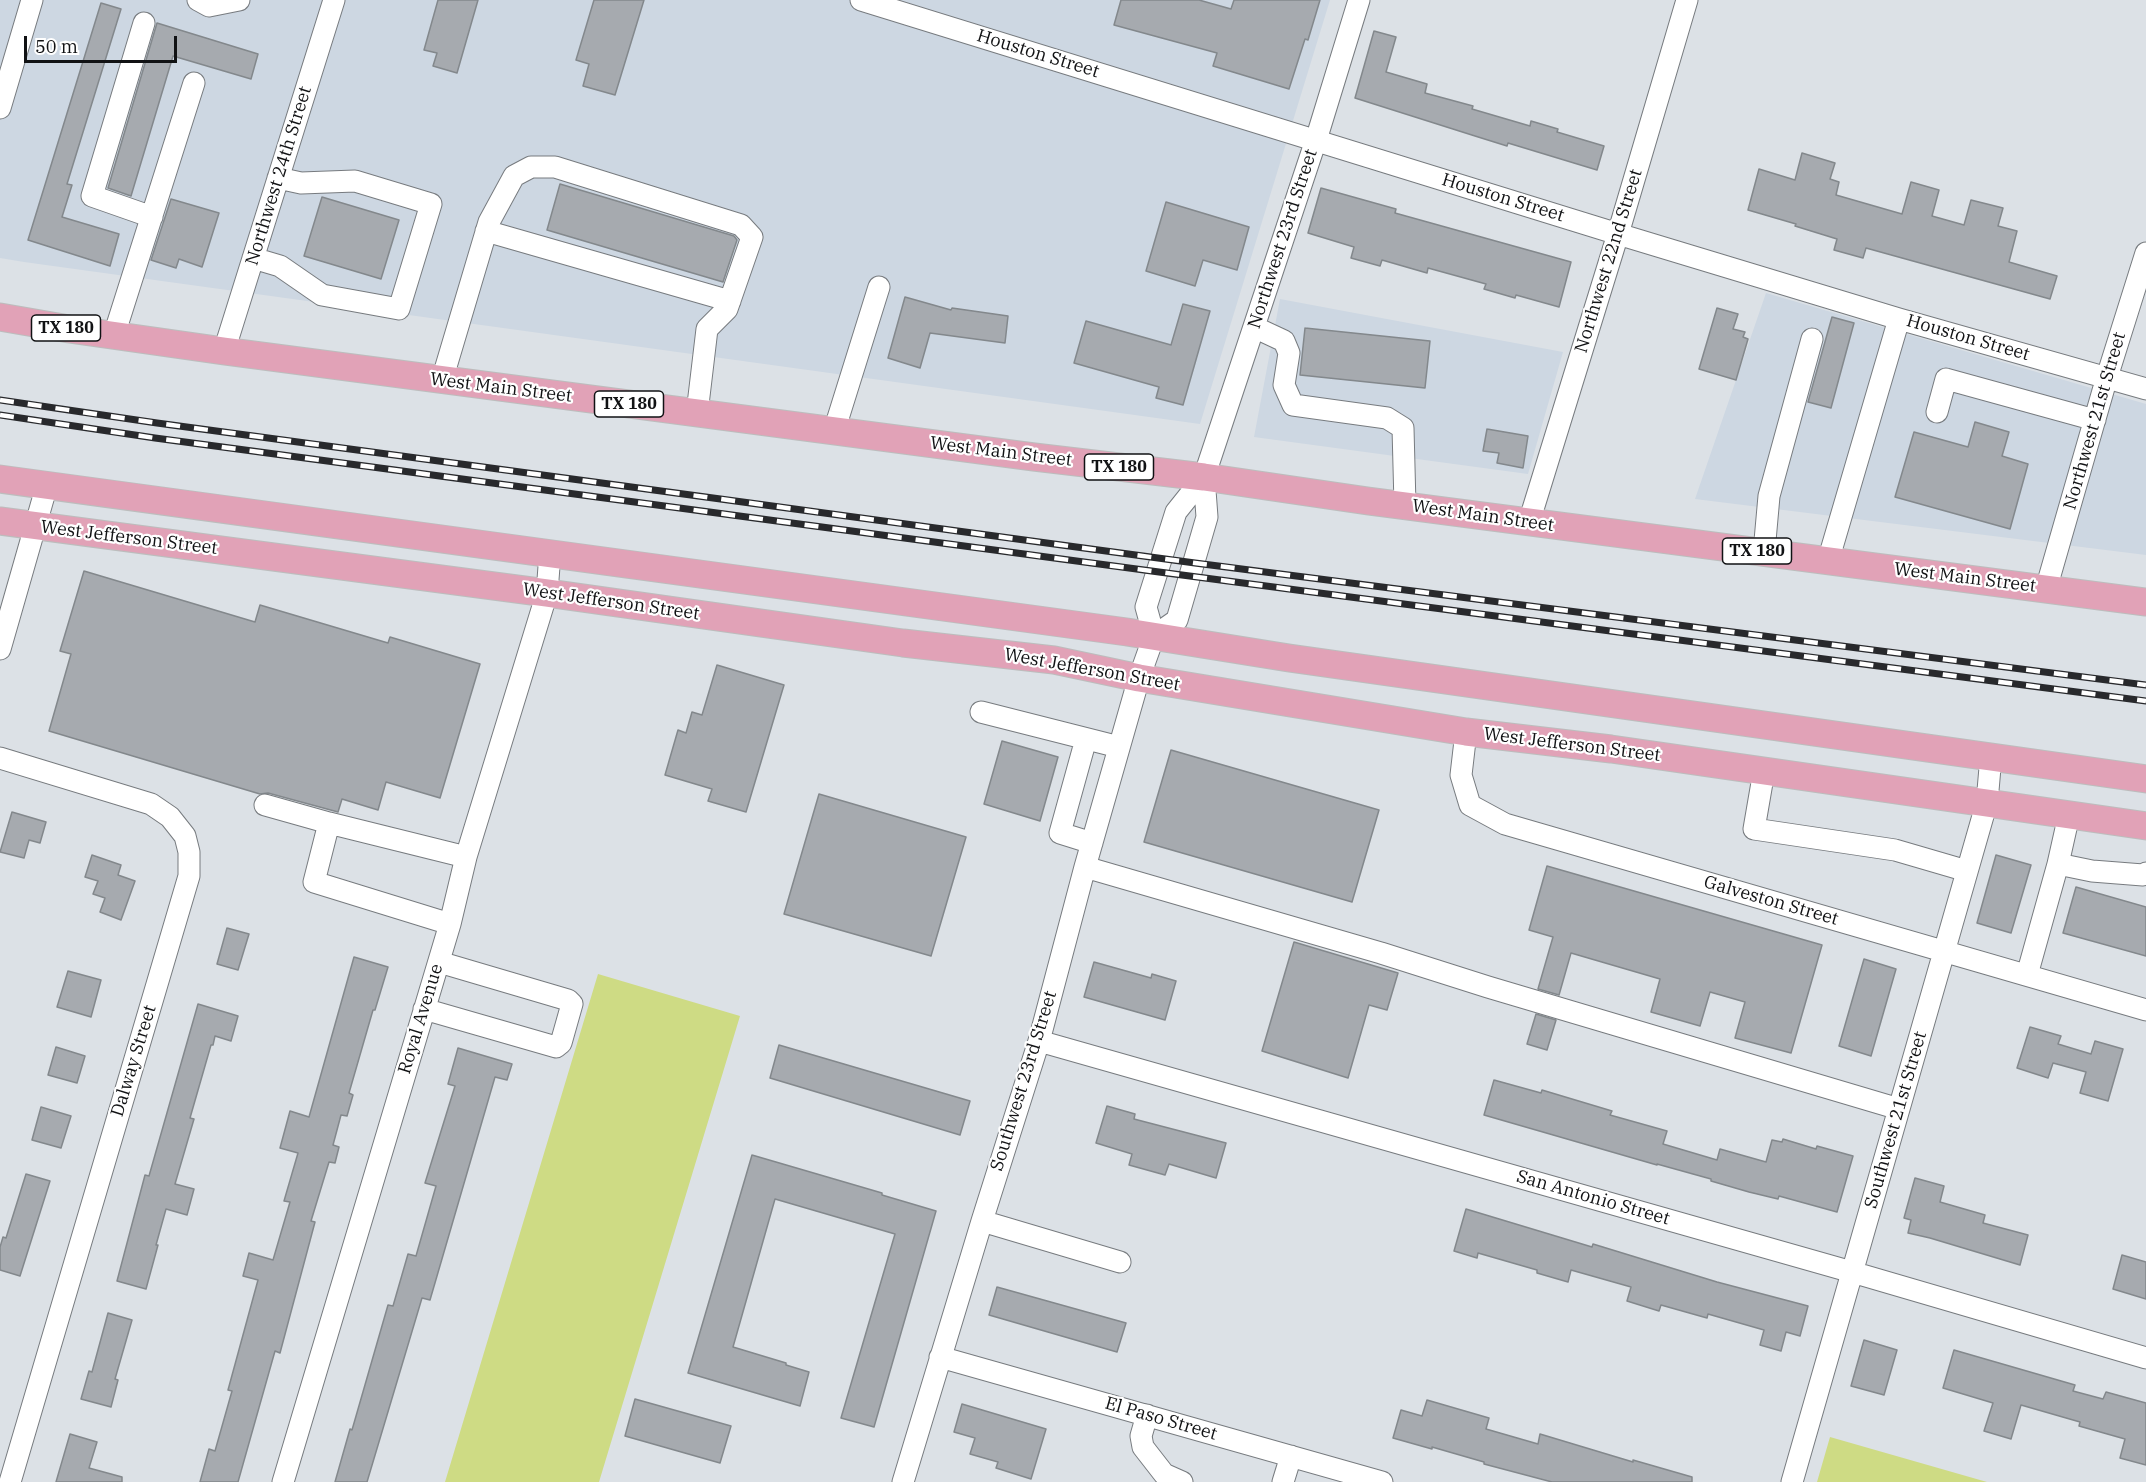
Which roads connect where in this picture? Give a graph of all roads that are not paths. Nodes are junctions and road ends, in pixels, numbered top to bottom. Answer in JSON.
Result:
{"nodes":[{"id":1,"x":32,"y":0,"type":"edge"},
{"id":2,"x":198,"y":0,"type":"edge"},
{"id":3,"x":238,"y":0,"type":"edge"},
{"id":4,"x":334,"y":0,"type":"edge"},
{"id":5,"x":861,"y":0,"type":"edge"},
{"id":6,"x":1359,"y":0,"type":"edge"},
{"id":7,"x":1687,"y":0,"type":"edge"},
{"id":8,"x":144,"y":22,"type":"dead end"},
{"id":9,"x":194,"y":83,"type":"dead end"},
{"id":10,"x":0,"y":108,"type":"edge"},
{"id":11,"x":1316,"y":140,"type":"junction"},
{"id":12,"x":278,"y":178,"type":"junction"},
{"id":13,"x":152,"y":217,"type":"junction"},
{"id":14,"x":486,"y":231,"type":"junction"},
{"id":15,"x":1618,"y":234,"type":"junction"},
{"id":16,"x":2146,"y":253,"type":"edge"},
{"id":17,"x":253,"y":258,"type":"junction"},
{"id":18,"x":879,"y":287,"type":"dead end"},
{"id":19,"x":730,"y":301,"type":"junction"},
{"id":20,"x":0,"y":316,"type":"edge"},
{"id":21,"x":1899,"y":319,"type":"junction"},
{"id":22,"x":1254,"y":327,"type":"junction"},
{"id":23,"x":114,"y":335,"type":"junction"},
{"id":24,"x":1812,"y":339,"type":"dead end"},
{"id":25,"x":224,"y":351,"type":"junction"},
{"id":26,"x":2107,"y":378,"type":"junction"},
{"id":27,"x":442,"y":380,"type":"junction"},
{"id":28,"x":2146,"y":389,"type":"edge"},
{"id":29,"x":1937,"y":412,"type":"dead end"},
{"id":30,"x":697,"y":413,"type":"junction"},
{"id":31,"x":2095,"y":420,"type":"junction"},
{"id":32,"x":834,"y":431,"type":"junction"},
{"id":33,"x":1204,"y":477,"type":"junction"},
{"id":34,"x":0,"y":479,"type":"edge"},
{"id":35,"x":47,"y":485,"type":"junction"},
{"id":36,"x":1405,"y":505,"type":"junction"},
{"id":37,"x":0,"y":521,"type":"edge"},
{"id":38,"x":1529,"y":522,"type":"junction"},
{"id":39,"x":36,"y":526,"type":"junction"},
{"id":40,"x":1764,"y":552,"type":"junction"},
{"id":41,"x":550,"y":553,"type":"junction"},
{"id":42,"x":1828,"y":561,"type":"junction"},
{"id":43,"x":2046,"y":589,"type":"junction"},
{"id":44,"x":547,"y":593,"type":"junction"},
{"id":45,"x":837,"y":593,"type":"junction"},
{"id":46,"x":2146,"y":602,"type":"edge"},
{"id":47,"x":5,"y":615,"type":"edge"},
{"id":48,"x":834,"y":634,"type":"junction"},
{"id":49,"x":1154,"y":636,"type":"junction"},
{"id":50,"x":0,"y":649,"type":"edge"},
{"id":51,"x":1139,"y":678,"type":"junction"},
{"id":52,"x":981,"y":712,"type":"dead end"},
{"id":53,"x":1466,"y":732,"type":"junction"},
{"id":54,"x":1086,"y":739,"type":"junction"},
{"id":55,"x":1119,"y":747,"type":"junction"},
{"id":56,"x":1991,"y":756,"type":"junction"},
{"id":57,"x":0,"y":758,"type":"edge"},
{"id":58,"x":1764,"y":771,"type":"junction"},
{"id":59,"x":2146,"y":779,"type":"edge"},
{"id":60,"x":1987,"y":802,"type":"junction"},
{"id":61,"x":265,"y":805,"type":"dead end"},
{"id":62,"x":2068,"y":814,"type":"junction"},
{"id":63,"x":329,"y":823,"type":"junction"},
{"id":64,"x":2146,"y":826,"type":"edge"},
{"id":65,"x":1092,"y":843,"type":"junction"},
{"id":66,"x":466,"y":857,"type":"junction"},
{"id":67,"x":2058,"y":864,"type":"junction"},
{"id":68,"x":1085,"y":867,"type":"junction"},
{"id":69,"x":1967,"y":871,"type":"junction"},
{"id":70,"x":2146,"y":873,"type":"edge"},
{"id":71,"x":450,"y":924,"type":"junction"},
{"id":72,"x":1945,"y":951,"type":"junction"},
{"id":73,"x":439,"y":962,"type":"junction"},
{"id":74,"x":2027,"y":975,"type":"junction"},
{"id":75,"x":424,"y":1009,"type":"junction"},
{"id":76,"x":2146,"y":1010,"type":"edge"},
{"id":77,"x":1039,"y":1041,"type":"junction"},
{"id":78,"x":1899,"y":1109,"type":"junction"},
{"id":79,"x":982,"y":1221,"type":"junction"},
{"id":80,"x":1120,"y":1262,"type":"dead end"},
{"id":81,"x":1852,"y":1272,"type":"junction"},
{"id":82,"x":940,"y":1357,"type":"junction"},
{"id":83,"x":2146,"y":1358,"type":"edge"},
{"id":84,"x":1147,"y":1415,"type":"junction"},
{"id":85,"x":1291,"y":1456,"type":"junction"},
{"id":86,"x":1342,"y":1477,"type":"edge"},
{"id":87,"x":10,"y":1482,"type":"edge"},
{"id":88,"x":283,"y":1482,"type":"edge"},
{"id":89,"x":903,"y":1482,"type":"edge"},
{"id":90,"x":1182,"y":1482,"type":"edge"},
{"id":91,"x":1283,"y":1482,"type":"edge"},
{"id":92,"x":1382,"y":1482,"type":"edge"},
{"id":93,"x":1792,"y":1482,"type":"edge"}],
"edges":[{"from":1,"to":10,"type":"street"},
{"from":2,"to":3,"type":"street"},
{"from":4,"to":12,"type":"street","name":"Northwest 24th Street"},
{"from":5,"to":11,"type":"street","name":"Houston Street"},
{"from":6,"to":11,"type":"street","name":"Northwest 23rd Street"},
{"from":7,"to":15,"type":"street","name":"Northwest 22nd Street"},
{"from":8,"to":13,"type":"street"},
{"from":9,"to":13,"type":"street"},
{"from":11,"to":15,"type":"street","name":"Houston Street"},
{"from":11,"to":22,"type":"street","name":"Northwest 23rd Street"},
{"from":12,"to":17,"type":"street","name":"Northwest 24th Street"},
{"from":12,"to":17,"type":"street"},
{"from":13,"to":23,"type":"street"},
{"from":14,"to":19,"type":"street"},
{"from":14,"to":19,"type":"street"},
{"from":14,"to":27,"type":"street"},
{"from":15,"to":21,"type":"street","name":"Houston Street"},
{"from":15,"to":38,"type":"street","name":"Northwest 22nd Street"},
{"from":16,"to":26,"type":"street","name":"Northwest 21st Street"},
{"from":17,"to":25,"type":"street","name":"Northwest 24th Street"},
{"from":18,"to":32,"type":"street"},
{"from":19,"to":30,"type":"street"},
{"from":20,"to":23,"type":"main road","name":"West Main Street","number":"TX 180"},
{"from":21,"to":26,"type":"street","name":"Houston Street"},
{"from":21,"to":42,"type":"street"},
{"from":22,"to":33,"type":"street","name":"Northwest 23rd Street"},
{"from":22,"to":36,"type":"street"},
{"from":23,"to":25,"type":"main road","name":"West Main Street","number":"TX 180"},
{"from":24,"to":40,"type":"street"},
{"from":25,"to":27,"type":"main road","name":"West Main Street","number":"TX 180"},
{"from":26,"to":28,"type":"street","name":"Houston Street"},
{"from":26,"to":31,"type":"street","name":"Northwest 21st Street"},
{"from":27,"to":30,"type":"main road","name":"West Main Street","number":"TX 180"},
{"from":29,"to":31,"type":"street"},
{"from":30,"to":32,"type":"main road","name":"West Main Street","number":"TX 180"},
{"from":31,"to":43,"type":"street","name":"Northwest 21st Street"},
{"from":32,"to":33,"type":"main road","name":"West Main Street","number":"TX 180"},
{"from":33,"to":36,"type":"main road","name":"West Main Street","number":"TX 180"},
{"from":33,"to":49,"type":"street","name":"Northwest 23rd Street"},
{"from":33,"to":49,"type":"street","name":"Northwest 23rd Street"},
{"from":34,"to":35,"type":"main road"},
{"from":35,"to":39,"type":"street"},
{"from":35,"to":41,"type":"main road"},
{"from":36,"to":38,"type":"main road","name":"West Main Street","number":"TX 180"},
{"from":37,"to":39,"type":"main road","name":"West Jefferson Street"},
{"from":38,"to":40,"type":"main road","name":"West Main Street","number":"TX 180"},
{"from":39,"to":44,"type":"main road","name":"West Jefferson Street"},
{"from":39,"to":47,"type":"street"},
{"from":40,"to":42,"type":"main road","name":"West Main Street","number":"TX 180"},
{"from":41,"to":44,"type":"street","name":"Royal Avenue"},
{"from":41,"to":45,"type":"main road"},
{"from":42,"to":43,"type":"main road","name":"West Main Street","number":"TX 180"},
{"from":43,"to":46,"type":"main road","name":"West Main Street","number":"TX 180"},
{"from":44,"to":48,"type":"main road","name":"West Jefferson Street"},
{"from":44,"to":66,"type":"street","name":"Royal Avenue"},
{"from":45,"to":48,"type":"main road"},
{"from":45,"to":49,"type":"main road"},
{"from":47,"to":50,"type":"street"},
{"from":48,"to":51,"type":"main road","name":"West Jefferson Street"},
{"from":49,"to":51,"type":"street"},
{"from":49,"to":56,"type":"main road"},
{"from":51,"to":53,"type":"main road","name":"West Jefferson Street"},
{"from":51,"to":55,"type":"street","name":"Southwest 23rd Street"},
{"from":52,"to":54,"type":"street"},
{"from":53,"to":58,"type":"main road","name":"West Jefferson Street"},
{"from":53,"to":72,"type":"street","name":"Galveston Street"},
{"from":54,"to":55,"type":"street"},
{"from":54,"to":65,"type":"street"},
{"from":55,"to":65,"type":"street","name":"Southwest 23rd Street"},
{"from":56,"to":59,"type":"main road"},
{"from":56,"to":60,"type":"street","name":"Southwest 21st Street"},
{"from":57,"to":87,"type":"street","name":"Dalway Street"},
{"from":58,"to":60,"type":"main road","name":"West Jefferson Street"},
{"from":58,"to":69,"type":"street"},
{"from":60,"to":62,"type":"main road","name":"West Jefferson Street"},
{"from":60,"to":69,"type":"street","name":"Southwest 21st Street"},
{"from":61,"to":63,"type":"street"},
{"from":62,"to":64,"type":"main road","name":"West Jefferson Street"},
{"from":62,"to":67,"type":"street"},
{"from":63,"to":66,"type":"street"},
{"from":63,"to":71,"type":"street"},
{"from":65,"to":68,"type":"street","name":"Southwest 23rd Street"},
{"from":66,"to":71,"type":"street","name":"Royal Avenue"},
{"from":67,"to":70,"type":"street"},
{"from":67,"to":74,"type":"street"},
{"from":68,"to":77,"type":"street","name":"Southwest 23rd Street"},
{"from":68,"to":78,"type":"street"},
{"from":69,"to":72,"type":"street","name":"Southwest 21st Street"},
{"from":71,"to":73,"type":"street","name":"Royal Avenue"},
{"from":72,"to":74,"type":"street","name":"Galveston Street"},
{"from":72,"to":78,"type":"street","name":"Southwest 21st Street"},
{"from":73,"to":75,"type":"street","name":"Royal Avenue"},
{"from":73,"to":75,"type":"street"},
{"from":74,"to":76,"type":"street","name":"Galveston Street"},
{"from":75,"to":88,"type":"street","name":"Royal Avenue"},
{"from":77,"to":79,"type":"street","name":"Southwest 23rd Street"},
{"from":77,"to":81,"type":"street","name":"San Antonio Street"},
{"from":78,"to":81,"type":"street","name":"Southwest 21st Street"},
{"from":79,"to":80,"type":"street"},
{"from":79,"to":82,"type":"street","name":"Southwest 23rd Street"},
{"from":81,"to":83,"type":"street","name":"San Antonio Street"},
{"from":81,"to":93,"type":"street","name":"Southwest 21st Street"},
{"from":82,"to":84,"type":"street","name":"El Paso Street"},
{"from":82,"to":89,"type":"street","name":"Southwest 23rd Street"},
{"from":84,"to":85,"type":"street","name":"El Paso Street"},
{"from":84,"to":90,"type":"street"},
{"from":85,"to":86,"type":"street","name":"El Paso Street"},
{"from":85,"to":91,"type":"street"},
{"from":86,"to":92,"type":"street","name":"El Paso Street"}]}
